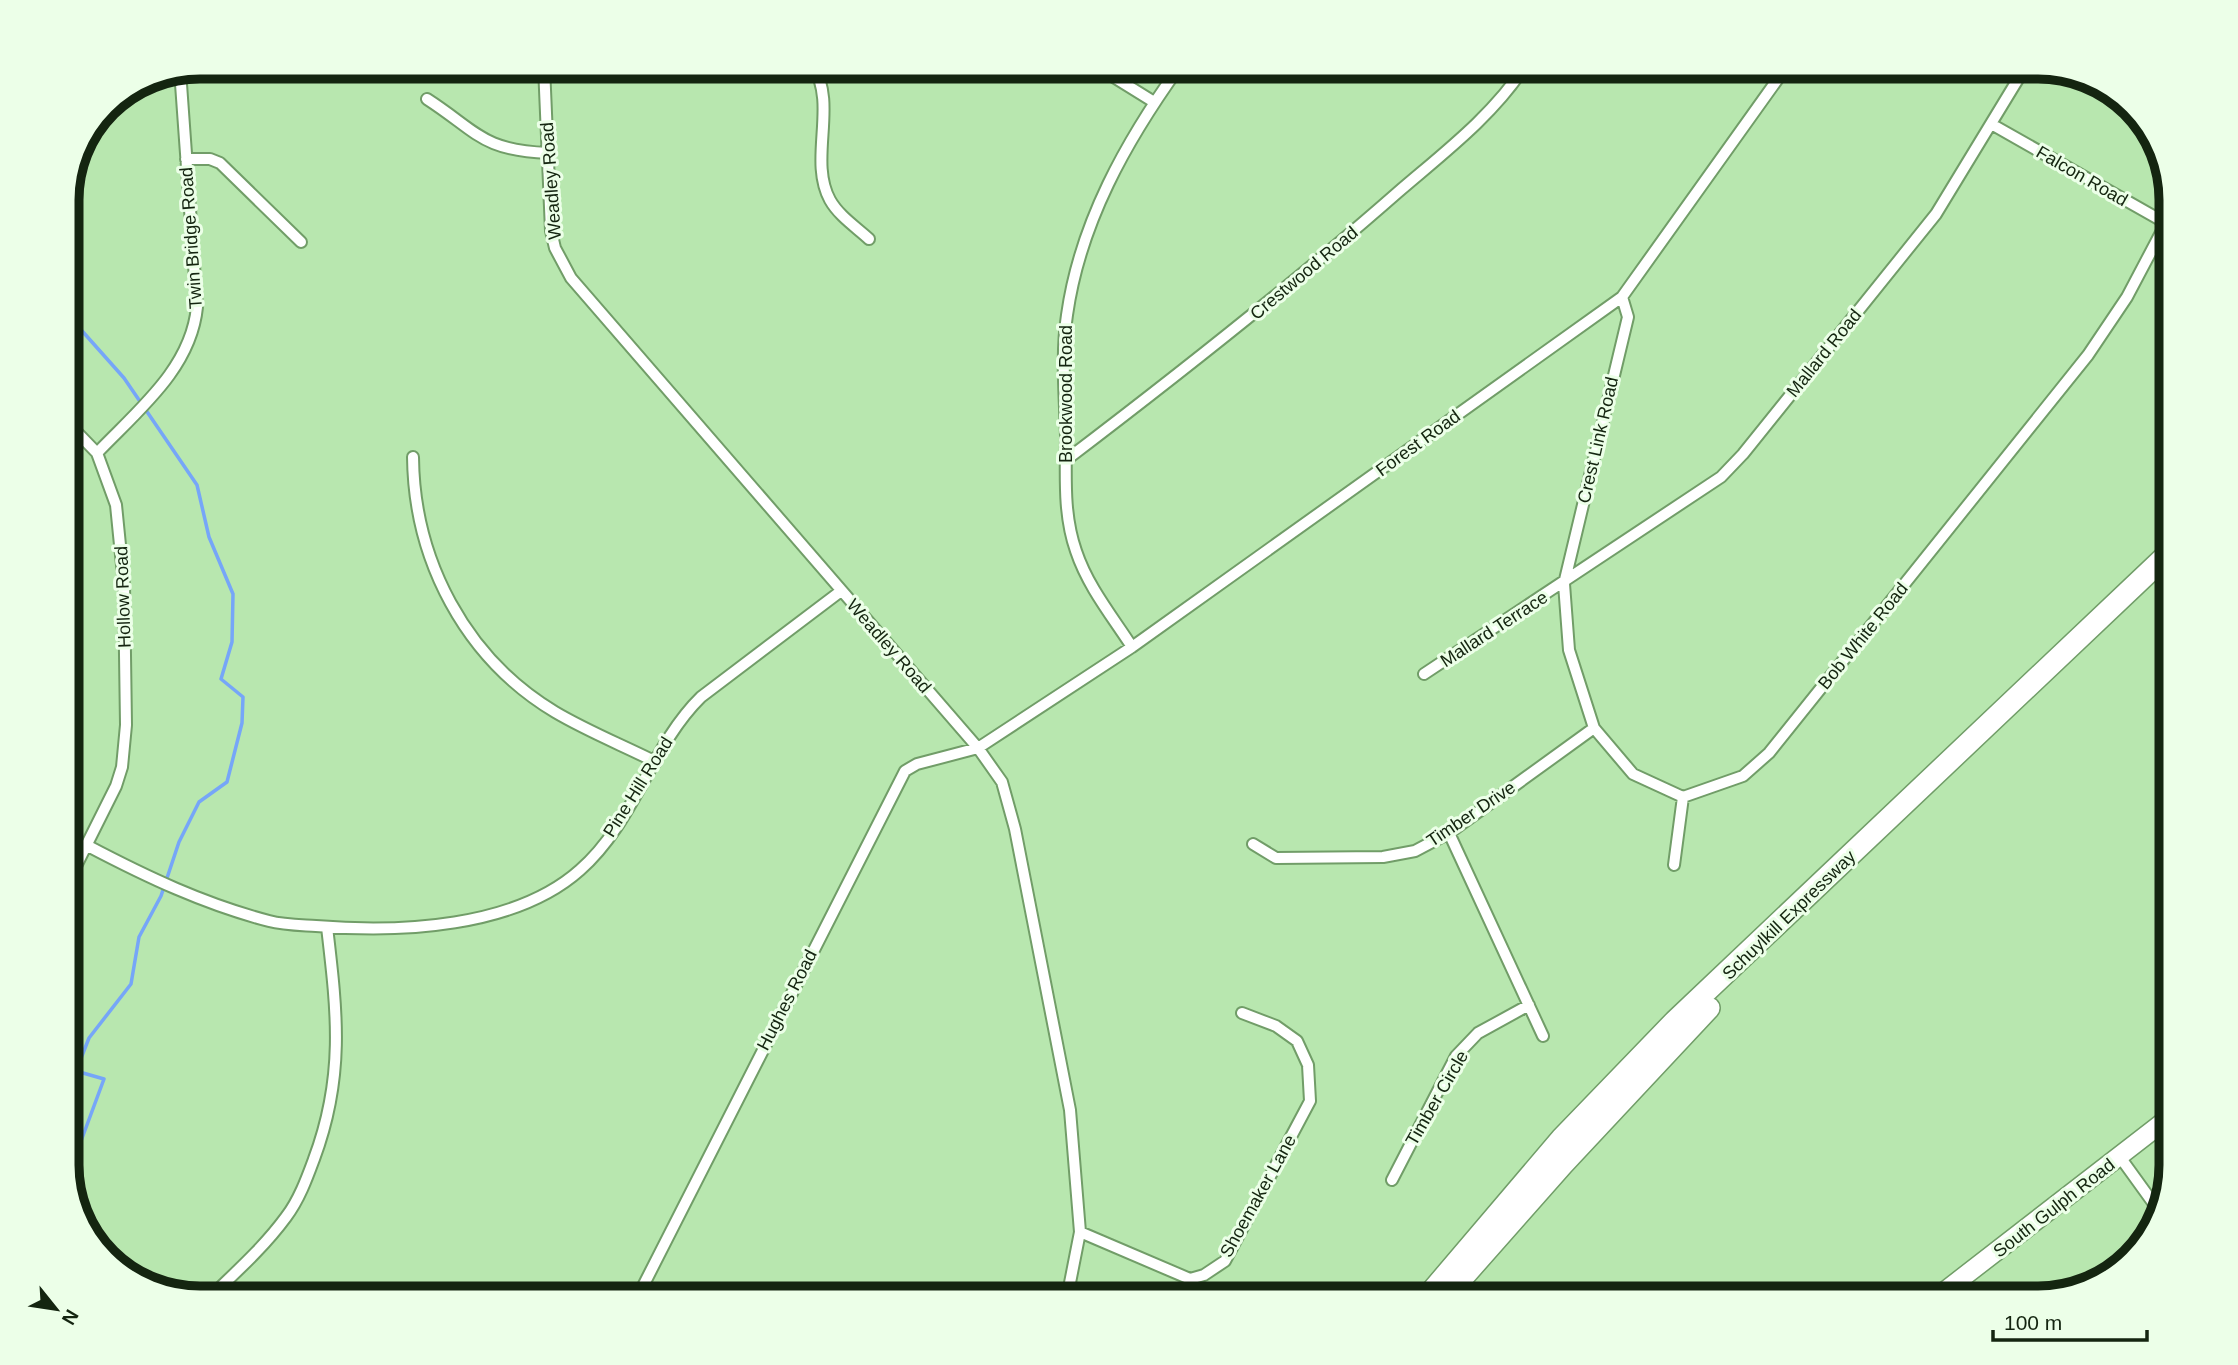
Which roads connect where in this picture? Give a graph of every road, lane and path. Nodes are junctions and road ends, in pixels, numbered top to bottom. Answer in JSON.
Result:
{"nodes":[{"id":1,"x":545,"y":79,"type":"edge"},
{"id":2,"x":817,"y":79,"type":"edge"},
{"id":3,"x":1117,"y":79,"type":"edge"},
{"id":4,"x":1171,"y":79,"type":"edge"},
{"id":5,"x":1515,"y":79,"type":"edge"},
{"id":6,"x":1778,"y":79,"type":"edge"},
{"id":7,"x":2019,"y":79,"type":"edge"},
{"id":8,"x":181,"y":81,"type":"edge"},
{"id":9,"x":427,"y":99,"type":"dead end"},
{"id":10,"x":1154,"y":102,"type":"junction"},
{"id":11,"x":1993,"y":125,"type":"junction"},
{"id":12,"x":548,"y":153,"type":"junction"},
{"id":13,"x":186,"y":159,"type":"junction"},
{"id":14,"x":2159,"y":221,"type":"edge"},
{"id":15,"x":869,"y":239,"type":"dead end"},
{"id":16,"x":2159,"y":241,"type":"edge"},
{"id":17,"x":301,"y":242,"type":"dead end"},
{"id":18,"x":1622,"y":297,"type":"junction"},
{"id":19,"x":79,"y":434,"type":"edge"},
{"id":20,"x":97,"y":453,"type":"junction"},
{"id":21,"x":412,"y":457,"type":"dead end"},
{"id":22,"x":1066,"y":460,"type":"junction"},
{"id":23,"x":2159,"y":562,"type":"edge"},
{"id":24,"x":2159,"y":579,"type":"edge"},
{"id":25,"x":1564,"y":584,"type":"junction"},
{"id":26,"x":841,"y":591,"type":"junction"},
{"id":27,"x":1132,"y":647,"type":"junction"},
{"id":28,"x":1424,"y":674,"type":"dead end"},
{"id":29,"x":1594,"y":728,"type":"junction"},
{"id":30,"x":978,"y":747,"type":"junction"},
{"id":31,"x":656,"y":762,"type":"junction"},
{"id":32,"x":1683,"y":797,"type":"junction"},
{"id":33,"x":1449,"y":832,"type":"junction"},
{"id":34,"x":1253,"y":844,"type":"dead end"},
{"id":35,"x":88,"y":846,"type":"junction"},
{"id":36,"x":79,"y":862,"type":"edge"},
{"id":37,"x":1674,"y":866,"type":"dead end"},
{"id":38,"x":327,"y":927,"type":"junction"},
{"id":39,"x":1529,"y":1005,"type":"junction"},
{"id":40,"x":1242,"y":1013,"type":"dead end"},
{"id":41,"x":1543,"y":1036,"type":"dead end"},
{"id":42,"x":2159,"y":1126,"type":"edge"},
{"id":43,"x":2120,"y":1157,"type":"junction"},
{"id":44,"x":1392,"y":1180,"type":"dead end"},
{"id":45,"x":2153,"y":1203,"type":"edge"},
{"id":46,"x":1080,"y":1232,"type":"junction"},
{"id":47,"x":222,"y":1286,"type":"edge"},
{"id":48,"x":643,"y":1286,"type":"edge"},
{"id":49,"x":1069,"y":1286,"type":"edge"},
{"id":50,"x":1436,"y":1286,"type":"edge"},
{"id":51,"x":1455,"y":1286,"type":"edge"},
{"id":52,"x":1952,"y":1286,"type":"edge"}],
"edges":[{"from":1,"to":12,"type":"street","name":"Weadley Road"},
{"from":2,"to":15,"type":"street"},
{"from":3,"to":10,"type":"street"},
{"from":4,"to":10,"type":"street","name":"Brookwood Road"},
{"from":5,"to":22,"type":"street","name":"Crestwood Road"},
{"from":6,"to":18,"type":"street","name":"Forest Road"},
{"from":7,"to":11,"type":"street","name":"Mallard Road"},
{"from":8,"to":13,"type":"street","name":"Twin Bridge Road"},
{"from":9,"to":12,"type":"street"},
{"from":10,"to":22,"type":"street","name":"Brookwood Road"},
{"from":11,"to":14,"type":"street","name":"Falcon Road"},
{"from":11,"to":25,"type":"street","name":"Mallard Road"},
{"from":12,"to":26,"type":"street","name":"Weadley Road"},
{"from":13,"to":17,"type":"street"},
{"from":13,"to":20,"type":"street","name":"Twin Bridge Road"},
{"from":16,"to":32,"type":"street","name":"Bob White Road"},
{"from":18,"to":25,"type":"street","name":"Crest Link Road"},
{"from":18,"to":27,"type":"street","name":"Forest Road"},
{"from":19,"to":20,"type":"street","name":"Hollow Road"},
{"from":20,"to":35,"type":"street","name":"Hollow Road"},
{"from":21,"to":31,"type":"street"},
{"from":22,"to":27,"type":"street","name":"Brookwood Road"},
{"from":23,"to":50,"type":"highway","name":"Schuylkill Expressway"},
{"from":24,"to":51,"type":"highway","name":"Schuylkill Expressway"},
{"from":25,"to":28,"type":"street","name":"Mallard Terrace"},
{"from":25,"to":29,"type":"street"},
{"from":26,"to":30,"type":"street","name":"Weadley Road"},
{"from":26,"to":31,"type":"street","name":"Pine Hill Road"},
{"from":27,"to":30,"type":"street","name":"Forest Road"},
{"from":29,"to":32,"type":"street"},
{"from":29,"to":33,"type":"street","name":"Timber Drive"},
{"from":30,"to":46,"type":"street","name":"Weadley Road"},
{"from":30,"to":48,"type":"street","name":"Hughes Road"},
{"from":31,"to":38,"type":"street","name":"Pine Hill Road"},
{"from":32,"to":37,"type":"street"},
{"from":33,"to":34,"type":"street","name":"Timber Drive"},
{"from":33,"to":39,"type":"street"},
{"from":35,"to":36,"type":"street","name":"Hollow Road"},
{"from":35,"to":38,"type":"street","name":"Pine Hill Road"},
{"from":38,"to":47,"type":"street"},
{"from":39,"to":41,"type":"street"},
{"from":39,"to":44,"type":"street","name":"Timber Circle"},
{"from":40,"to":46,"type":"street","name":"Shoemaker Lane"},
{"from":42,"to":43,"type":"main road","name":"South Gulph Road"},
{"from":43,"to":45,"type":"street"},
{"from":43,"to":52,"type":"main road","name":"South Gulph Road"},
{"from":46,"to":49,"type":"street","name":"Weadley Road"}]}
